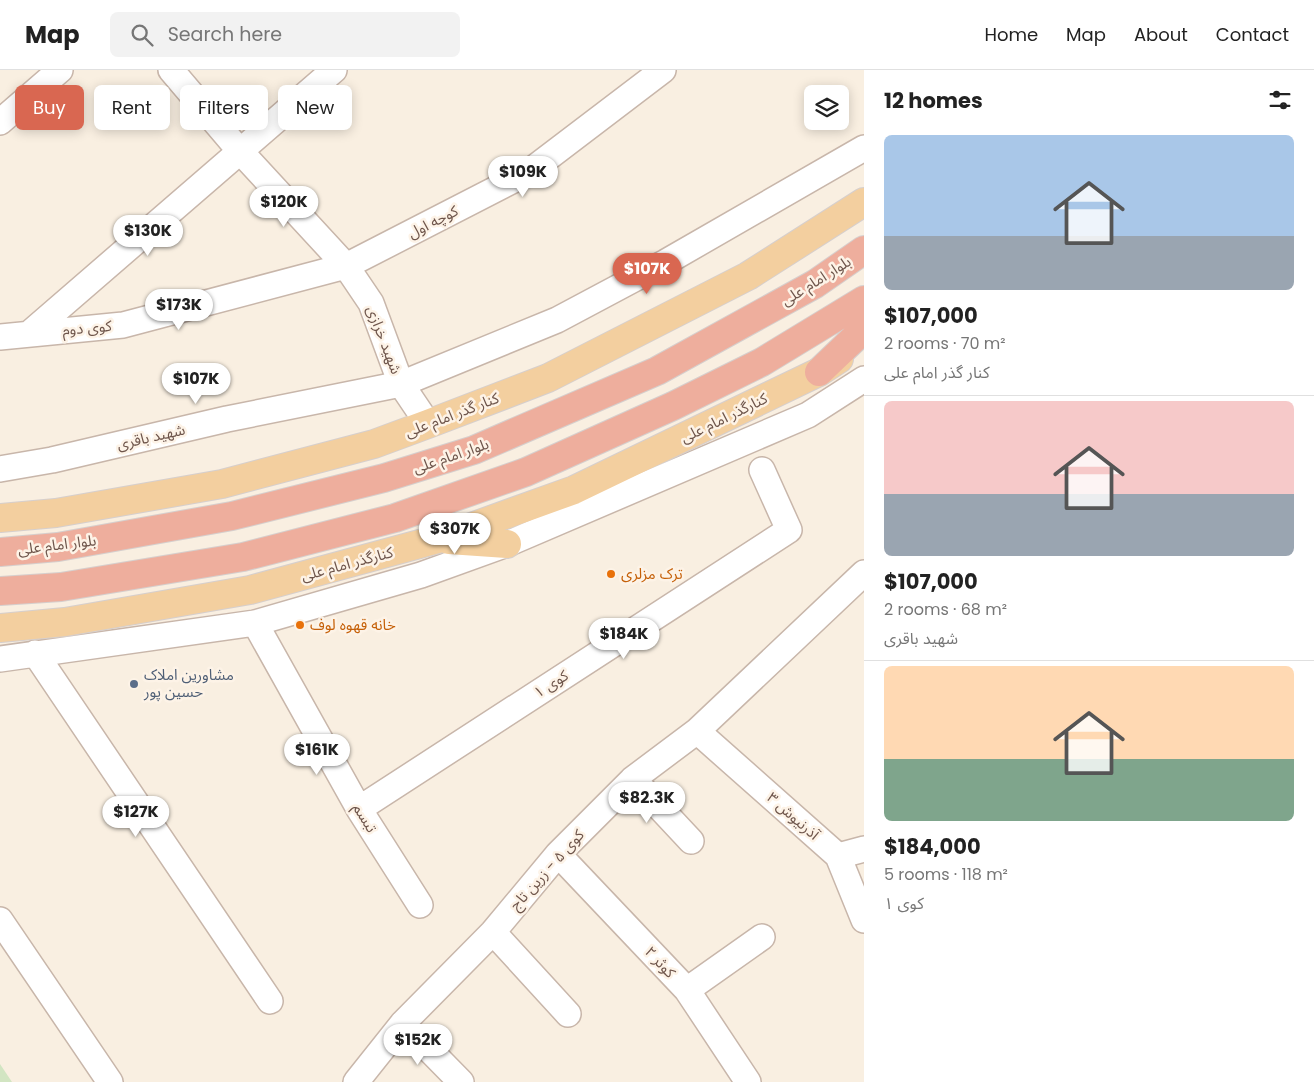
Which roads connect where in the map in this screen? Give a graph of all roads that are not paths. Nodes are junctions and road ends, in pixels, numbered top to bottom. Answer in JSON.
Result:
{"nodes":[{"id":1,"x":60,"y":70,"type":"edge"},
{"id":2,"x":170,"y":70,"type":"edge"},
{"id":3,"x":334,"y":70,"type":"edge"},
{"id":4,"x":663,"y":70,"type":"edge"},
{"id":5,"x":0,"y":122,"type":"edge"},
{"id":6,"x":864,"y":148,"type":"edge"},
{"id":7,"x":239,"y":150,"type":"junction"},
{"id":8,"x":864,"y":202,"type":"edge"},
{"id":9,"x":864,"y":250,"type":"edge"},
{"id":10,"x":346,"y":266,"type":"junction"},
{"id":11,"x":864,"y":300,"type":"edge"},
{"id":12,"x":864,"y":330,"type":"edge"},
{"id":13,"x":30,"y":333,"type":"junction"},
{"id":14,"x":0,"y":337,"type":"edge"},
{"id":15,"x":864,"y":344,"type":"edge"},
{"id":16,"x":819,"y":372,"type":"junction"},
{"id":17,"x":864,"y":379,"type":"edge"},
{"id":18,"x":401,"y":384,"type":"junction"},
{"id":19,"x":428,"y":424,"type":"junction"},
{"id":20,"x":0,"y":470,"type":"edge"},
{"id":21,"x":762,"y":470,"type":"dead end"},
{"id":22,"x":0,"y":518,"type":"edge"},
{"id":23,"x":427,"y":543,"type":"junction"},
{"id":24,"x":507,"y":544,"type":"junction"},
{"id":25,"x":0,"y":552,"type":"edge"},
{"id":26,"x":861,"y":583,"type":"edge"},
{"id":27,"x":381,"y":586,"type":"junction"},
{"id":28,"x":0,"y":591,"type":"edge"},
{"id":29,"x":255,"y":623,"type":"junction"},
{"id":30,"x":0,"y":628,"type":"edge"},
{"id":31,"x":35,"y":653,"type":"junction"},
{"id":32,"x":0,"y":659,"type":"edge"},
{"id":33,"x":697,"y":731,"type":"junction"},
{"id":34,"x":634,"y":779,"type":"junction"},
{"id":35,"x":359,"y":809,"type":"junction"},
{"id":36,"x":691,"y":841,"type":"dead end"},
{"id":37,"x":864,"y":849,"type":"edge"},
{"id":38,"x":558,"y":854,"type":"junction"},
{"id":39,"x":838,"y":856,"type":"junction"},
{"id":40,"x":420,"y":905,"type":"dead end"},
{"id":41,"x":0,"y":920,"type":"edge"},
{"id":42,"x":864,"y":920,"type":"edge"},
{"id":43,"x":493,"y":932,"type":"junction"},
{"id":44,"x":762,"y":937,"type":"dead end"},
{"id":45,"x":687,"y":990,"type":"junction"},
{"id":46,"x":270,"y":1001,"type":"dead end"},
{"id":47,"x":568,"y":1014,"type":"dead end"},
{"id":48,"x":403,"y":1023,"type":"junction"},
{"id":49,"x":110,"y":1082,"type":"edge"},
{"id":50,"x":356,"y":1082,"type":"edge"},
{"id":51,"x":461,"y":1082,"type":"edge"},
{"id":52,"x":748,"y":1082,"type":"edge"}],
"edges":[{"from":1,"to":5,"type":"street"},
{"from":2,"to":7,"type":"street","name":"شهید خرازی"},
{"from":3,"to":7,"type":"street"},
{"from":4,"to":10,"type":"street","name":"کوچه اول"},
{"from":6,"to":18,"type":"street","name":"شهید باقری"},
{"from":7,"to":10,"type":"street","name":"شهید خرازی"},
{"from":7,"to":13,"type":"street"},
{"from":8,"to":19,"type":"main road","name":"کنار گذر امام علی"},
{"from":9,"to":25,"type":"highway","name":"بلوار امام علی"},
{"from":10,"to":13,"type":"street","name":"کوی دوم"},
{"from":10,"to":18,"type":"street","name":"شهید خرازی"},
{"from":11,"to":28,"type":"highway"},
{"from":12,"to":16,"type":"highway"},
{"from":13,"to":14,"type":"street","name":"کوی دوم"},
{"from":15,"to":16,"type":"main road","name":"کنارگذر امام علی"},
{"from":16,"to":23,"type":"main road","name":"کنارگذر امام علی"},
{"from":17,"to":24,"type":"street"},
{"from":18,"to":19,"type":"street"},
{"from":18,"to":20,"type":"street","name":"شهید باقری"},
{"from":19,"to":22,"type":"main road","name":"کنار گذر امام علی"},
{"from":21,"to":35,"type":"street","name":"کوی ۱"},
{"from":23,"to":24,"type":"main road"},
{"from":23,"to":27,"type":"street"},
{"from":23,"to":30,"type":"main road","name":"کنارگذر امام علی"},
{"from":24,"to":27,"type":"street"},
{"from":26,"to":33,"type":"street","name":"کوی ۵ - زرین تاج"},
{"from":27,"to":29,"type":"street"},
{"from":29,"to":31,"type":"street"},
{"from":29,"to":35,"type":"street","name":"تبسم"},
{"from":31,"to":32,"type":"street"},
{"from":31,"to":46,"type":"street"},
{"from":33,"to":34,"type":"street","name":"کوی ۵ - زرین تاج"},
{"from":33,"to":39,"type":"street","name":"آذرنیوش ۳"},
{"from":34,"to":36,"type":"street"},
{"from":34,"to":38,"type":"street","name":"کوی ۵ - زرین تاج"},
{"from":35,"to":40,"type":"street","name":"تبسم"},
{"from":37,"to":39,"type":"street"},
{"from":38,"to":43,"type":"street","name":"کوی ۵ - زرین تاج"},
{"from":38,"to":45,"type":"street","name":"کوثر ۲"},
{"from":39,"to":42,"type":"street","name":"آذرنیوش ۳"},
{"from":41,"to":49,"type":"street"},
{"from":43,"to":47,"type":"street"},
{"from":43,"to":48,"type":"street","name":"کوی ۵ - زرین تاج"},
{"from":44,"to":45,"type":"street"},
{"from":45,"to":52,"type":"street","name":"کوثر ۲"},
{"from":48,"to":50,"type":"street","name":"کوی ۵ - زرین تاج"},
{"from":48,"to":51,"type":"street"}]}
